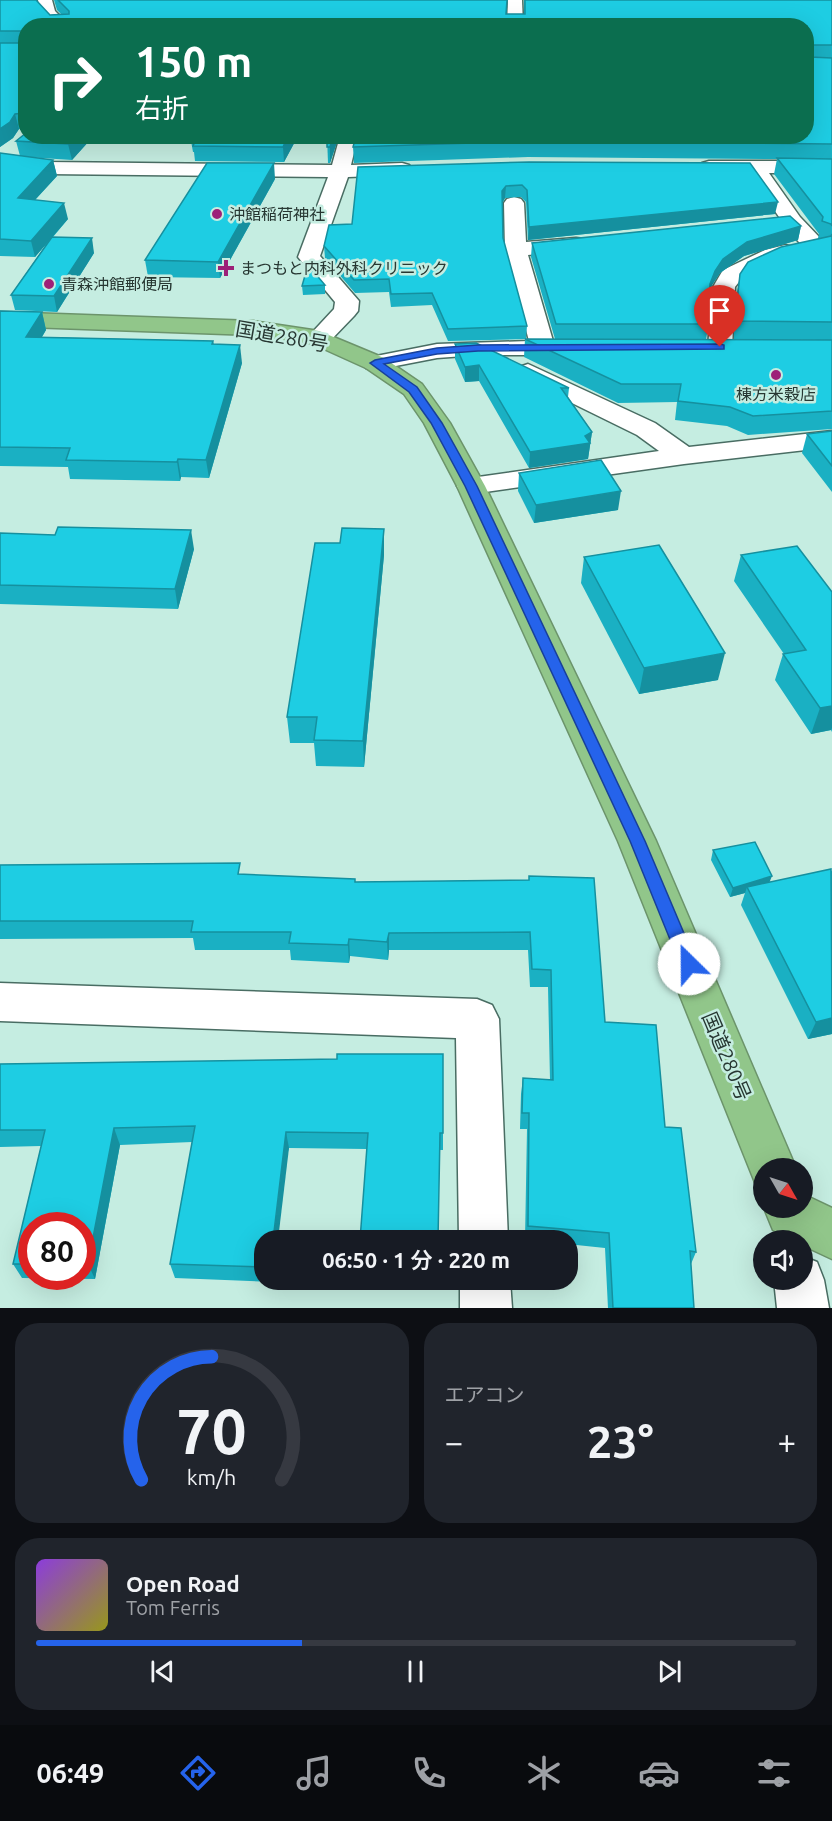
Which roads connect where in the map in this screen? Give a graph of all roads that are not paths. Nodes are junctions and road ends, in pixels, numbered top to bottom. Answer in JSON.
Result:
{"nodes":[{"id":1,"x":45,"y":0,"type":"edge"},
{"id":2,"x":515,"y":0,"type":"edge"},
{"id":3,"x":53,"y":18,"type":"edge"},
{"id":4,"x":515,"y":18,"type":"edge"},
{"id":5,"x":348,"y":144,"type":"edge"},
{"id":6,"x":5,"y":156,"type":"edge"},
{"id":7,"x":690,"y":166,"type":"edge"},
{"id":8,"x":832,"y":167,"type":"edge"},
{"id":9,"x":756,"y":168,"type":"junction"},
{"id":10,"x":423,"y":169,"type":"edge"},
{"id":11,"x":342,"y":171,"type":"junction"},
{"id":12,"x":514,"y":203,"type":"edge"},
{"id":13,"x":793,"y":221,"type":"junction"},
{"id":14,"x":770,"y":223,"type":"edge"},
{"id":15,"x":597,"y":242,"type":"edge"},
{"id":16,"x":824,"y":245,"type":"edge"},
{"id":17,"x":516,"y":250,"type":"junction"},
{"id":18,"x":0,"y":319,"type":"edge"},
{"id":19,"x":319,"y":338,"type":"junction"},
{"id":20,"x":543,"y":347,"type":"junction"},
{"id":21,"x":478,"y":348,"type":"junction"},
{"id":22,"x":591,"y":348,"type":"edge"},
{"id":23,"x":720,"y":348,"type":"edge"},
{"id":24,"x":375,"y":363,"type":"junction"},
{"id":25,"x":832,"y":439,"type":"edge"},
{"id":26,"x":777,"y":446,"type":"junction"},
{"id":27,"x":832,"y":454,"type":"edge"},
{"id":28,"x":684,"y":456,"type":"junction"},
{"id":29,"x":471,"y":486,"type":"junction"},
{"id":30,"x":0,"y":1002,"type":"edge"},
{"id":31,"x":769,"y":1158,"type":"edge"},
{"id":32,"x":791,"y":1220,"type":"edge"},
{"id":33,"x":484,"y":1230,"type":"edge"},
{"id":34,"x":832,"y":1234,"type":"edge"},
{"id":35,"x":485,"y":1290,"type":"edge"},
{"id":36,"x":800,"y":1290,"type":"edge"},
{"id":37,"x":486,"y":1308,"type":"edge"},
{"id":38,"x":803,"y":1308,"type":"edge"}],
"edges":[{"from":1,"to":3,"type":"street"},
{"from":2,"to":4,"type":"street"},
{"from":5,"to":11,"type":"street"},
{"from":6,"to":11,"type":"street"},
{"from":7,"to":9,"type":"street"},
{"from":8,"to":9,"type":"street"},
{"from":9,"to":13,"type":"street"},
{"from":10,"to":11,"type":"street"},
{"from":11,"to":19,"type":"street"},
{"from":12,"to":17,"type":"street"},
{"from":13,"to":14,"type":"street"},
{"from":13,"to":16,"type":"street"},
{"from":15,"to":17,"type":"street"},
{"from":16,"to":23,"type":"street"},
{"from":17,"to":20,"type":"street"},
{"from":18,"to":19,"type":"highway","name":"国道280号"},
{"from":19,"to":24,"type":"highway","name":"国道280号"},
{"from":20,"to":21,"type":"street"},
{"from":20,"to":22,"type":"street"},
{"from":21,"to":24,"type":"street"},
{"from":21,"to":28,"type":"street"},
{"from":24,"to":29,"type":"highway","name":"国道280号"},
{"from":25,"to":26,"type":"street"},
{"from":26,"to":27,"type":"street"},
{"from":26,"to":28,"type":"street"},
{"from":28,"to":29,"type":"street"},
{"from":29,"to":31,"type":"highway","name":"国道280号"},
{"from":30,"to":33,"type":"street"},
{"from":32,"to":34,"type":"highway"},
{"from":35,"to":37,"type":"street"},
{"from":36,"to":38,"type":"street"}]}
